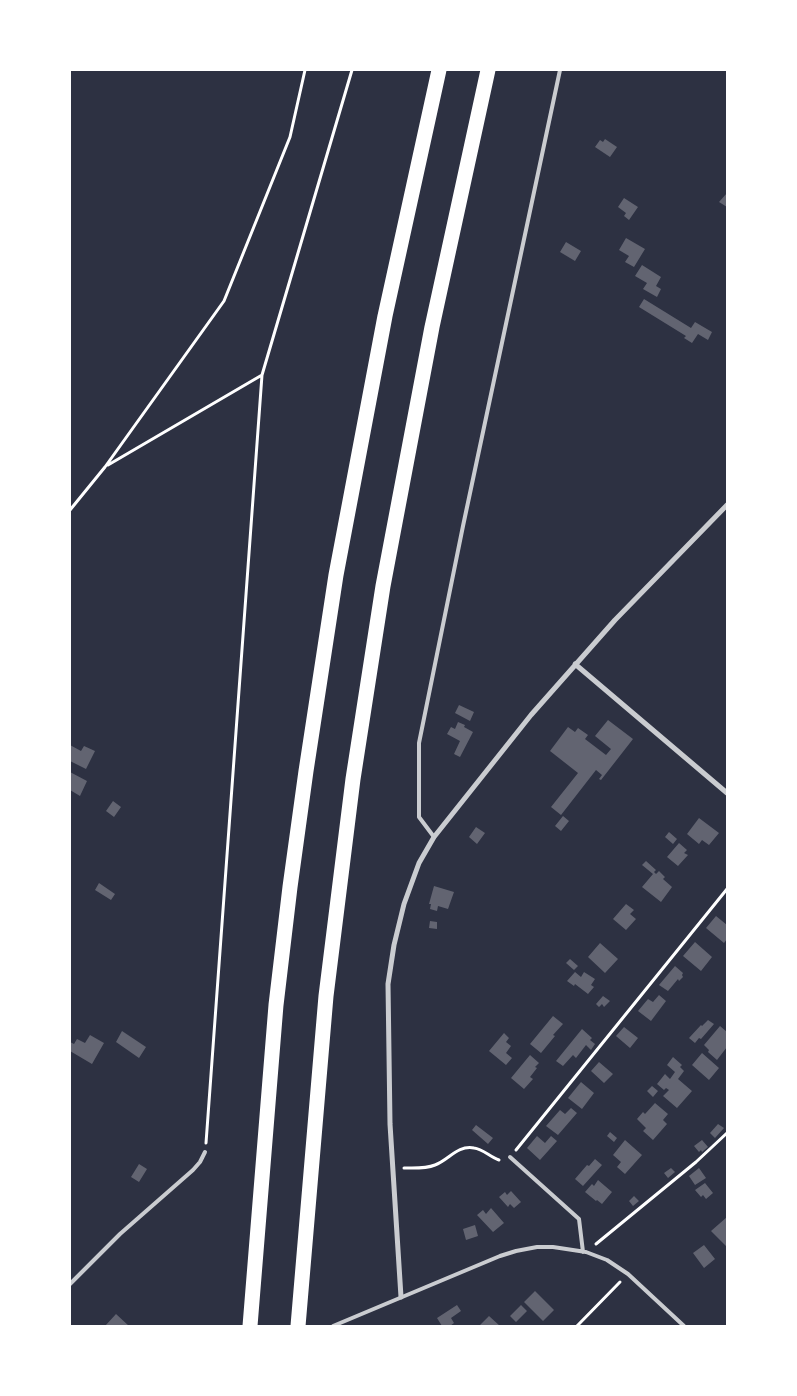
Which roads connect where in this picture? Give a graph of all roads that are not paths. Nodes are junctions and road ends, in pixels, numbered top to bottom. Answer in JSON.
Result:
{"nodes":[{"id":1,"x":439,"y":70,"type":"edge"},
{"id":2,"x":488,"y":70,"type":"edge"},
{"id":3,"x":560,"y":70,"type":"edge"},
{"id":4,"x":727,"y":505,"type":"edge"},
{"id":5,"x":575,"y":664,"type":"junction"},
{"id":6,"x":727,"y":793,"type":"edge"},
{"id":7,"x":434,"y":837,"type":"junction"},
{"id":8,"x":205,"y":1152,"type":"road end"},
{"id":9,"x":510,"y":1157,"type":"road end"},
{"id":10,"x":584,"y":1252,"type":"junction"},
{"id":11,"x":70,"y":1284,"type":"edge"},
{"id":12,"x":401,"y":1297,"type":"junction"},
{"id":13,"x":250,"y":1326,"type":"edge"},
{"id":14,"x":298,"y":1326,"type":"edge"},
{"id":15,"x":332,"y":1326,"type":"edge"},
{"id":16,"x":684,"y":1326,"type":"edge"}],
"edges":[{"from":1,"to":13,"type":"highway"},
{"from":2,"to":14,"type":"highway"},
{"from":3,"to":7,"type":"lane"},
{"from":4,"to":5,"type":"street"},
{"from":5,"to":6,"type":"street"},
{"from":5,"to":7,"type":"street"},
{"from":7,"to":12,"type":"street"},
{"from":8,"to":11,"type":"lane"},
{"from":9,"to":10,"type":"lane"},
{"from":10,"to":12,"type":"lane"},
{"from":10,"to":16,"type":"lane"},
{"from":12,"to":15,"type":"lane"}]}
